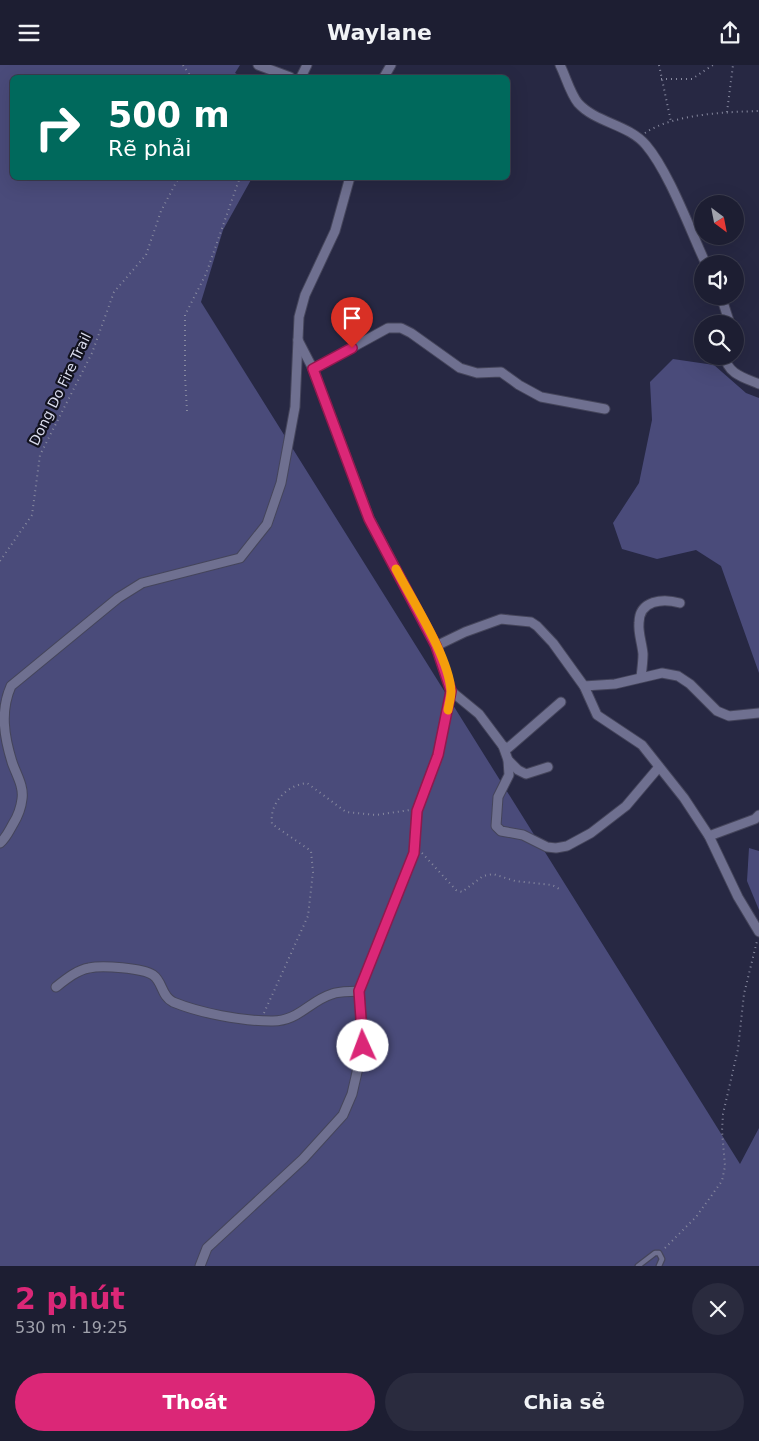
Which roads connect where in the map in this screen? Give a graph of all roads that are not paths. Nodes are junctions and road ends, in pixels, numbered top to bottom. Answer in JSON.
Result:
{"nodes":[{"id":1,"x":258,"y":65,"type":"edge"},
{"id":2,"x":560,"y":65,"type":"edge"},
{"id":3,"x":285,"y":75,"type":"edge"},
{"id":4,"x":349,"y":180,"type":"edge"},
{"id":5,"x":702,"y":255,"type":"edge"},
{"id":6,"x":298,"y":340,"type":"junction"},
{"id":7,"x":727,"y":365,"type":"edge"},
{"id":8,"x":313,"y":369,"type":"junction"},
{"id":9,"x":759,"y":384,"type":"edge"},
{"id":10,"x":605,"y":409,"type":"dead end"},
{"id":11,"x":680,"y":603,"type":"dead end"},
{"id":12,"x":436,"y":646,"type":"junction"},
{"id":13,"x":641,"y":677,"type":"junction"},
{"id":14,"x":584,"y":686,"type":"junction"},
{"id":15,"x":451,"y":691,"type":"junction"},
{"id":16,"x":561,"y":702,"type":"dead end"},
{"id":17,"x":759,"y":713,"type":"edge"},
{"id":18,"x":503,"y":746,"type":"junction"},
{"id":19,"x":508,"y":760,"type":"junction"},
{"id":20,"x":548,"y":767,"type":"dead end"},
{"id":21,"x":659,"y":767,"type":"junction"},
{"id":22,"x":759,"y":815,"type":"edge"},
{"id":23,"x":709,"y":836,"type":"junction"},
{"id":24,"x":0,"y":843,"type":"edge"},
{"id":25,"x":759,"y":932,"type":"edge"},
{"id":26,"x":56,"y":987,"type":"dead end"},
{"id":27,"x":359,"y":991,"type":"junction"},
{"id":28,"x":200,"y":1266,"type":"edge"},
{"id":29,"x":638,"y":1266,"type":"edge"},
{"id":30,"x":659,"y":1266,"type":"edge"}],
"edges":[{"from":1,"to":3,"type":"street"},
{"from":2,"to":5,"type":"street"},
{"from":4,"to":6,"type":"street"},
{"from":6,"to":8,"type":"street"},
{"from":6,"to":24,"type":"street"},
{"from":7,"to":9,"type":"street"},
{"from":8,"to":10,"type":"street"},
{"from":8,"to":12,"type":"street"},
{"from":11,"to":13,"type":"street"},
{"from":12,"to":14,"type":"street"},
{"from":12,"to":15,"type":"street"},
{"from":13,"to":14,"type":"street"},
{"from":13,"to":17,"type":"street"},
{"from":14,"to":21,"type":"street"},
{"from":15,"to":18,"type":"street"},
{"from":15,"to":27,"type":"street"},
{"from":16,"to":18,"type":"street"},
{"from":18,"to":19,"type":"street"},
{"from":19,"to":20,"type":"street"},
{"from":19,"to":21,"type":"street"},
{"from":21,"to":23,"type":"street"},
{"from":22,"to":23,"type":"street"},
{"from":23,"to":25,"type":"street"},
{"from":26,"to":27,"type":"street"},
{"from":27,"to":28,"type":"street"},
{"from":29,"to":30,"type":"lane"}]}
